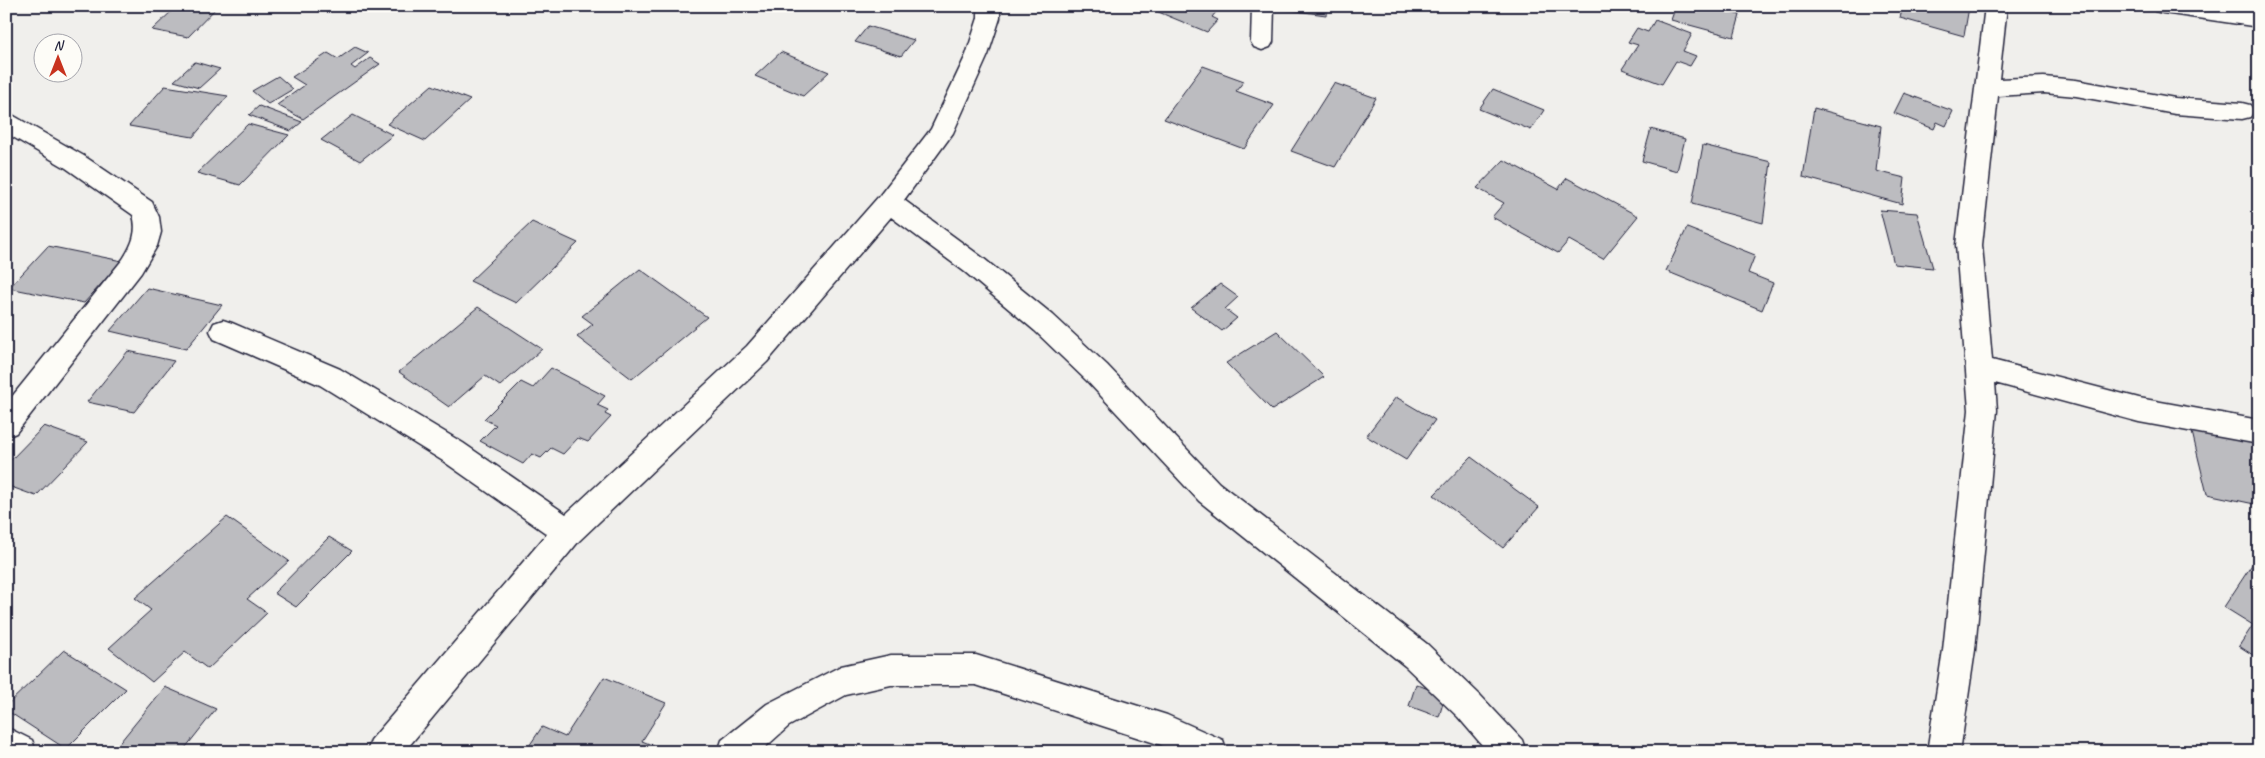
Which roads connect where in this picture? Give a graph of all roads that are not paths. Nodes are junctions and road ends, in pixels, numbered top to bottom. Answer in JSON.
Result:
{"nodes":[{"id":1,"x":989,"y":6,"type":"edge"},
{"id":2,"x":1263,"y":6,"type":"edge"},
{"id":3,"x":1996,"y":6,"type":"edge"},
{"id":4,"x":2163,"y":6,"type":"edge"},
{"id":5,"x":2259,"y":20,"type":"edge"},
{"id":6,"x":1262,"y":42,"type":"dead end"},
{"id":7,"x":1987,"y":88,"type":"junction"},
{"id":8,"x":2242,"y":110,"type":"dead end"},
{"id":9,"x":6,"y":122,"type":"edge"},
{"id":10,"x":889,"y":202,"type":"junction"},
{"id":11,"x":223,"y":331,"type":"dead end"},
{"id":12,"x":1979,"y":368,"type":"junction"},
{"id":13,"x":6,"y":425,"type":"edge"},
{"id":14,"x":2259,"y":432,"type":"edge"},
{"id":15,"x":568,"y":532,"type":"junction"},
{"id":16,"x":6,"y":743,"type":"edge"},
{"id":17,"x":20,"y":752,"type":"edge"},
{"id":18,"x":383,"y":752,"type":"edge"},
{"id":19,"x":734,"y":752,"type":"edge"},
{"id":20,"x":1211,"y":752,"type":"edge"},
{"id":21,"x":1510,"y":752,"type":"edge"},
{"id":22,"x":1943,"y":752,"type":"edge"}],
"edges":[{"from":1,"to":10,"type":"street"},
{"from":2,"to":6,"type":"street"},
{"from":3,"to":7,"type":"street"},
{"from":4,"to":5,"type":"street"},
{"from":7,"to":8,"type":"street"},
{"from":7,"to":12,"type":"street"},
{"from":9,"to":13,"type":"street"},
{"from":10,"to":15,"type":"street"},
{"from":10,"to":21,"type":"street"},
{"from":11,"to":15,"type":"street"},
{"from":12,"to":14,"type":"street"},
{"from":12,"to":22,"type":"street"},
{"from":15,"to":18,"type":"street"},
{"from":16,"to":17,"type":"street"},
{"from":19,"to":20,"type":"street"}]}
